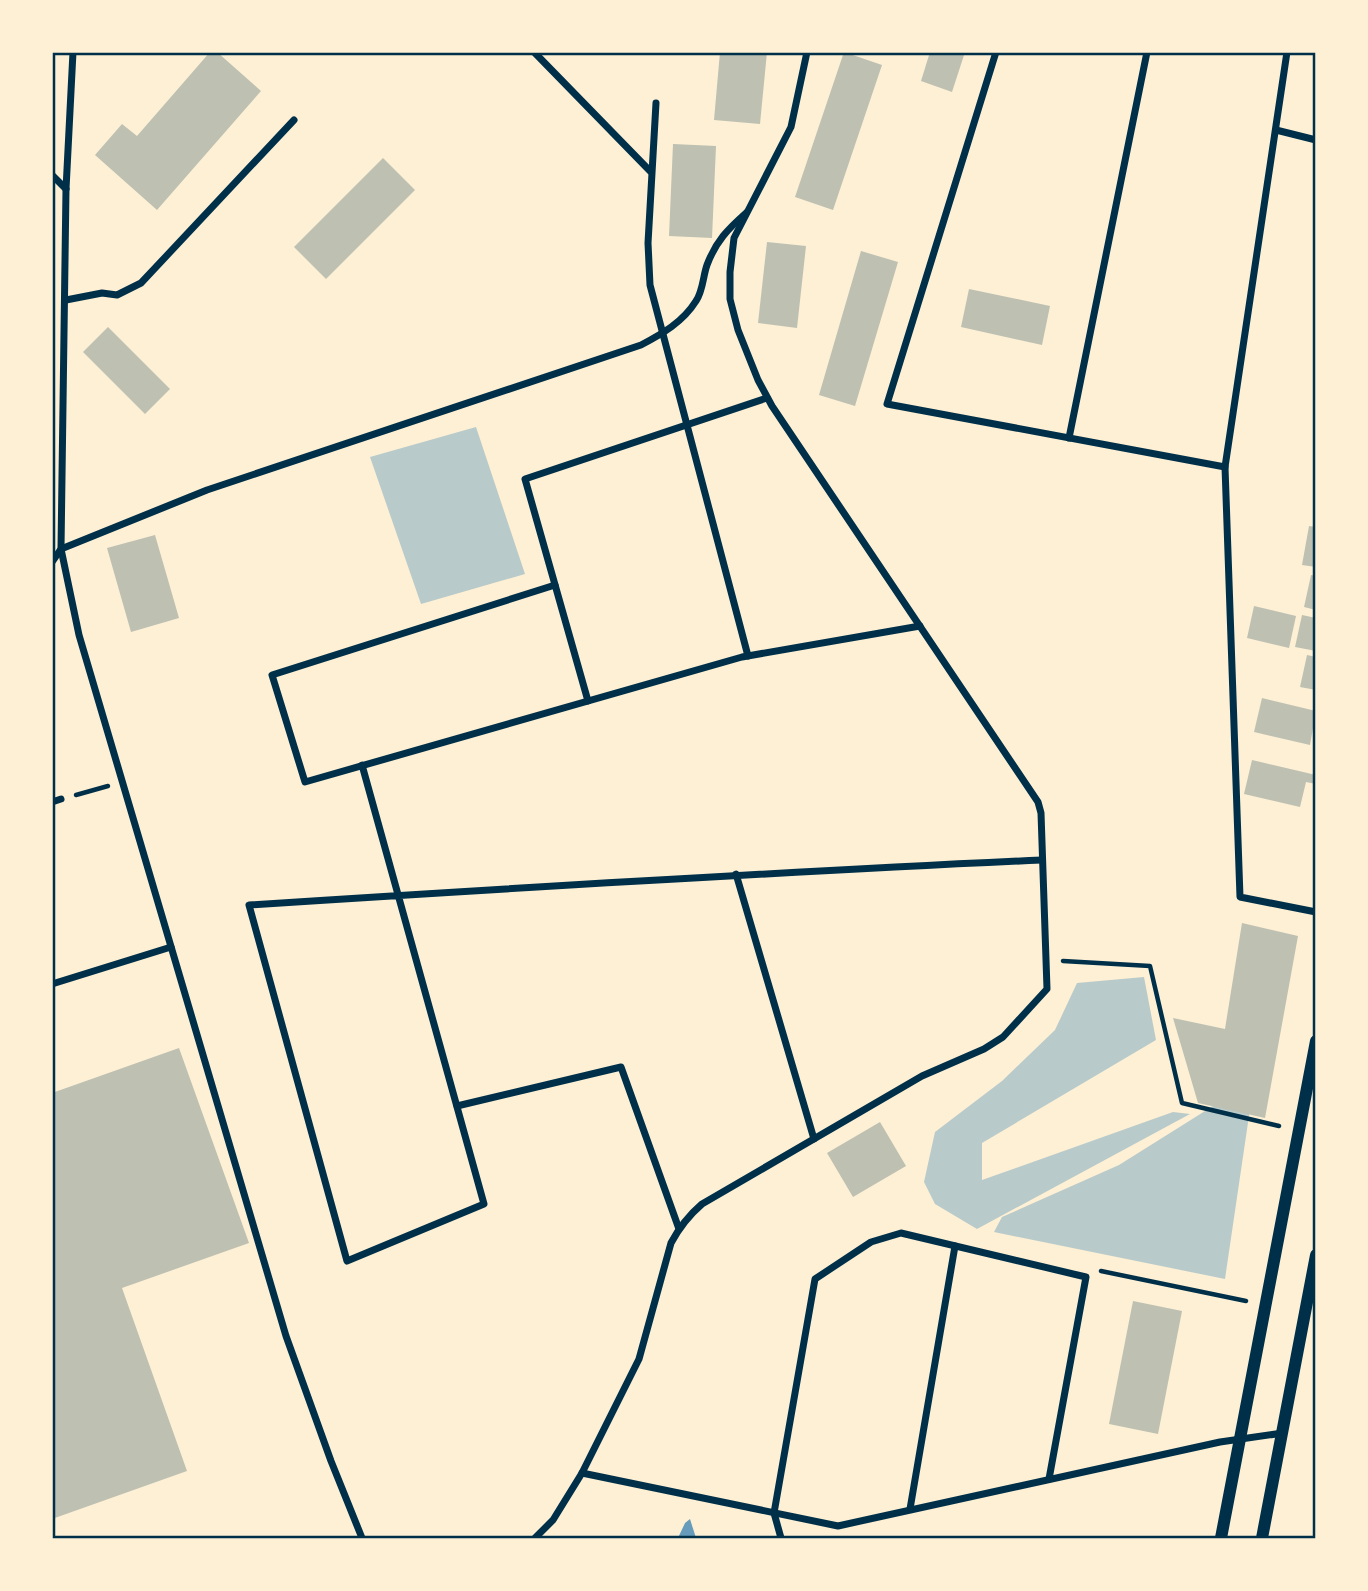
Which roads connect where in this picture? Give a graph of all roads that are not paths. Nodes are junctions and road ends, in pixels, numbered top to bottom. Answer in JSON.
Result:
{"nodes":[{"id":1,"x":73,"y":52,"type":"edge"},
{"id":2,"x":534,"y":52,"type":"edge"},
{"id":3,"x":807,"y":52,"type":"edge"},
{"id":4,"x":996,"y":52,"type":"edge"},
{"id":5,"x":1147,"y":52,"type":"edge"},
{"id":6,"x":1287,"y":52,"type":"edge"},
{"id":7,"x":656,"y":103,"type":"dead end"},
{"id":8,"x":294,"y":120,"type":"dead end"},
{"id":9,"x":1276,"y":130,"type":"junction"},
{"id":10,"x":1315,"y":140,"type":"edge"},
{"id":11,"x":650,"y":171,"type":"junction"},
{"id":12,"x":52,"y":175,"type":"edge"},
{"id":13,"x":66,"y":189,"type":"junction"},
{"id":14,"x":750,"y":210,"type":"junction"},
{"id":15,"x":66,"y":300,"type":"junction"},
{"id":16,"x":663,"y":333,"type":"junction"},
{"id":17,"x":767,"y":398,"type":"junction"},
{"id":18,"x":687,"y":424,"type":"junction"},
{"id":19,"x":1069,"y":438,"type":"junction"},
{"id":20,"x":1225,"y":467,"type":"junction"},
{"id":21,"x":61,"y":549,"type":"junction"},
{"id":22,"x":52,"y":562,"type":"edge"},
{"id":23,"x":555,"y":585,"type":"junction"},
{"id":24,"x":920,"y":626,"type":"junction"},
{"id":25,"x":748,"y":656,"type":"junction"},
{"id":26,"x":588,"y":701,"type":"junction"},
{"id":27,"x":362,"y":765,"type":"junction"},
{"id":28,"x":61,"y":799,"type":"road end"},
{"id":29,"x":52,"y":802,"type":"edge"},
{"id":30,"x":1042,"y":860,"type":"junction"},
{"id":31,"x":736,"y":874,"type":"junction"},
{"id":32,"x":399,"y":895,"type":"junction"},
{"id":33,"x":1315,"y":912,"type":"edge"},
{"id":34,"x":171,"y":947,"type":"junction"},
{"id":35,"x":52,"y":985,"type":"edge"},
{"id":36,"x":1315,"y":1041,"type":"edge"},
{"id":37,"x":457,"y":1106,"type":"junction"},
{"id":38,"x":814,"y":1139,"type":"junction"},
{"id":39,"x":679,"y":1228,"type":"junction"},
{"id":40,"x":955,"y":1246,"type":"junction"},
{"id":41,"x":1315,"y":1255,"type":"edge"},
{"id":42,"x":1283,"y":1433,"type":"junction"},
{"id":43,"x":1240,"y":1438,"type":"junction"},
{"id":44,"x":582,"y":1473,"type":"junction"},
{"id":45,"x":1049,"y":1479,"type":"junction"},
{"id":46,"x":910,"y":1509,"type":"junction"},
{"id":47,"x":774,"y":1513,"type":"junction"},
{"id":48,"x":362,"y":1538,"type":"edge"},
{"id":49,"x":536,"y":1538,"type":"edge"},
{"id":50,"x":781,"y":1538,"type":"edge"},
{"id":51,"x":1221,"y":1538,"type":"edge"},
{"id":52,"x":1262,"y":1538,"type":"edge"}],
"edges":[{"from":1,"to":13,"type":"street"},
{"from":2,"to":11,"type":"street"},
{"from":3,"to":14,"type":"street"},
{"from":4,"to":19,"type":"street"},
{"from":5,"to":19,"type":"street"},
{"from":6,"to":9,"type":"street"},
{"from":7,"to":11,"type":"street"},
{"from":8,"to":15,"type":"street"},
{"from":9,"to":10,"type":"street"},
{"from":9,"to":20,"type":"street"},
{"from":11,"to":16,"type":"street"},
{"from":12,"to":13,"type":"street"},
{"from":13,"to":15,"type":"street"},
{"from":14,"to":16,"type":"street"},
{"from":14,"to":17,"type":"street"},
{"from":15,"to":21,"type":"street"},
{"from":16,"to":18,"type":"street"},
{"from":16,"to":21,"type":"street"},
{"from":17,"to":18,"type":"street"},
{"from":17,"to":24,"type":"street"},
{"from":18,"to":23,"type":"street"},
{"from":18,"to":25,"type":"street"},
{"from":19,"to":20,"type":"street"},
{"from":20,"to":33,"type":"street"},
{"from":21,"to":22,"type":"street"},
{"from":21,"to":34,"type":"street"},
{"from":23,"to":26,"type":"street"},
{"from":23,"to":27,"type":"street"},
{"from":24,"to":25,"type":"street"},
{"from":24,"to":30,"type":"street"},
{"from":25,"to":26,"type":"street"},
{"from":26,"to":27,"type":"street"},
{"from":27,"to":32,"type":"street"},
{"from":28,"to":29,"type":"street"},
{"from":30,"to":31,"type":"street"},
{"from":30,"to":38,"type":"street"},
{"from":31,"to":32,"type":"street"},
{"from":31,"to":38,"type":"street"},
{"from":32,"to":37,"type":"street"},
{"from":32,"to":37,"type":"street"},
{"from":34,"to":35,"type":"street"},
{"from":34,"to":48,"type":"street"},
{"from":36,"to":43,"type":"street"},
{"from":37,"to":39,"type":"street"},
{"from":38,"to":39,"type":"street"},
{"from":39,"to":44,"type":"street"},
{"from":40,"to":45,"type":"street"},
{"from":40,"to":46,"type":"street"},
{"from":40,"to":47,"type":"street"},
{"from":41,"to":42,"type":"street"},
{"from":42,"to":43,"type":"street"},
{"from":42,"to":52,"type":"street"},
{"from":43,"to":45,"type":"street"},
{"from":43,"to":51,"type":"street"},
{"from":44,"to":47,"type":"street"},
{"from":44,"to":49,"type":"street"},
{"from":45,"to":46,"type":"street"},
{"from":46,"to":47,"type":"street"},
{"from":47,"to":50,"type":"street"}]}
